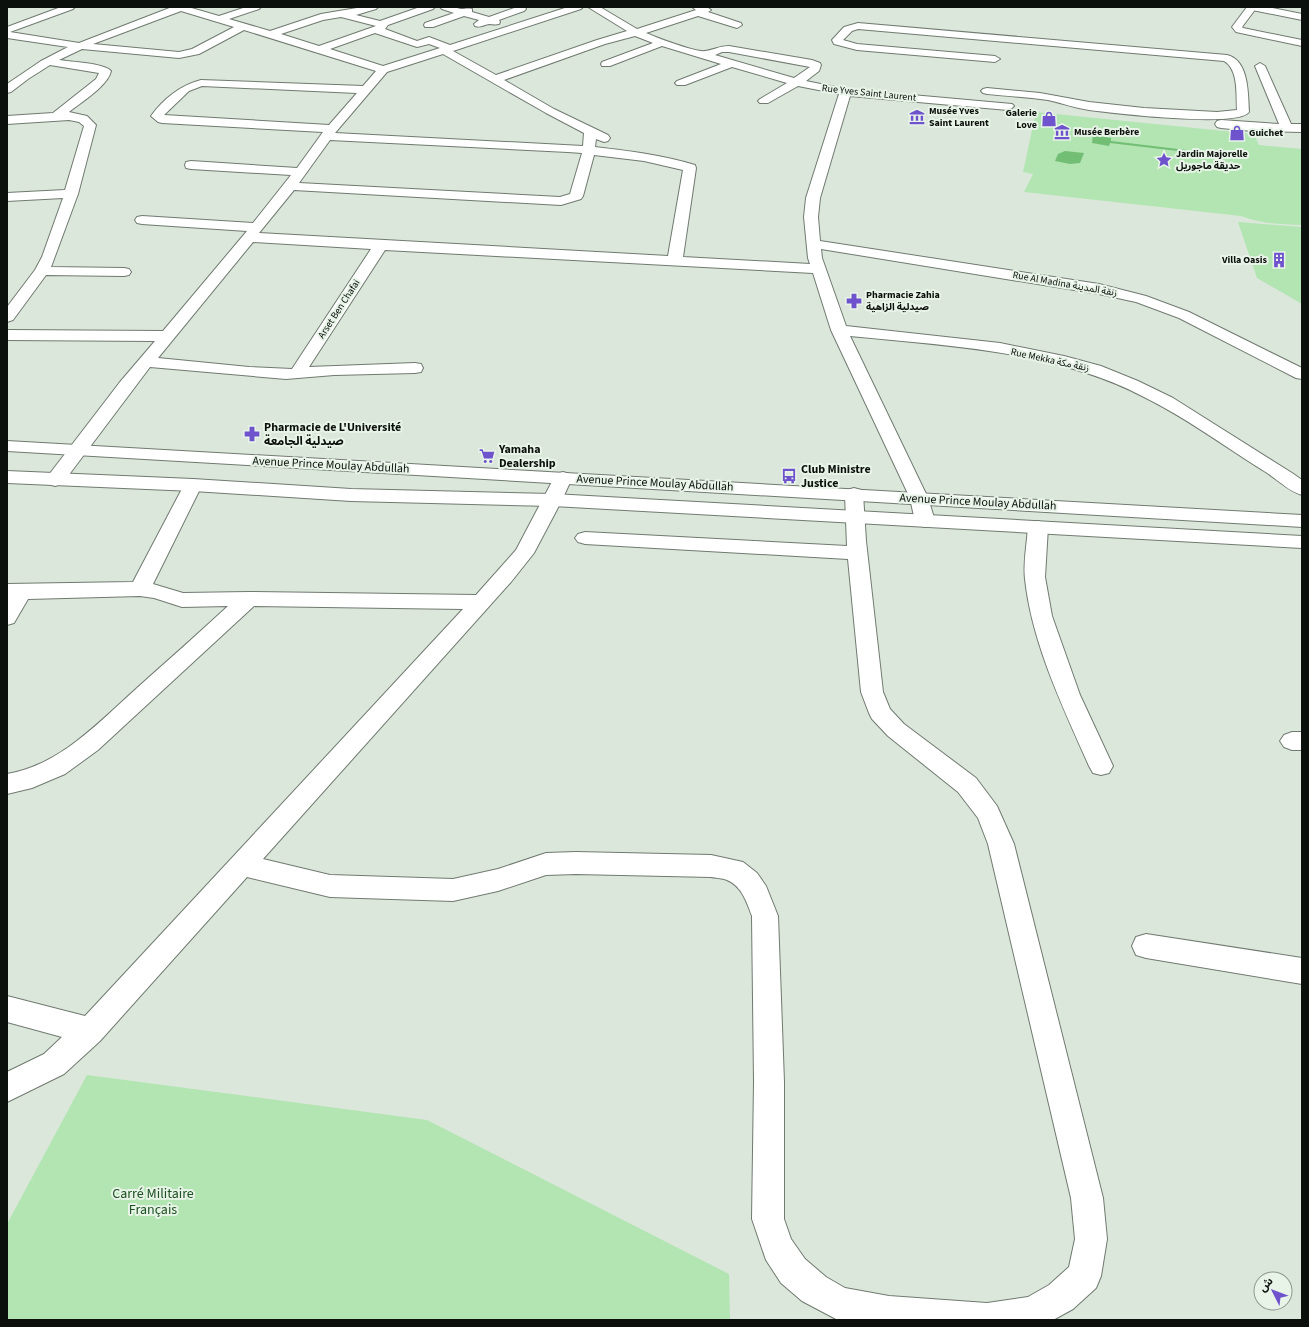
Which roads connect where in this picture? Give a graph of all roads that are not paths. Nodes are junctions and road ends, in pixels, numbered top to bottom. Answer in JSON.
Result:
{"nodes":[{"id":1,"x":70,"y":7,"type":"edge"},
{"id":2,"x":256,"y":7,"type":"edge"},
{"id":3,"x":373,"y":7,"type":"edge"},
{"id":4,"x":430,"y":7,"type":"edge"},
{"id":5,"x":445,"y":7,"type":"edge"},
{"id":6,"x":478,"y":7,"type":"edge"},
{"id":7,"x":578,"y":7,"type":"edge"},
{"id":8,"x":593,"y":7,"type":"edge"},
{"id":9,"x":1252,"y":7,"type":"edge"},
{"id":10,"x":1285,"y":7,"type":"edge"},
{"id":11,"x":179,"y":8,"type":"edge"},
{"id":12,"x":521,"y":9,"type":"dead end"},
{"id":13,"x":35,"y":10,"type":"dead end"},
{"id":14,"x":699,"y":10,"type":"edge"},
{"id":15,"x":1302,"y":10,"type":"edge"},
{"id":16,"x":462,"y":13,"type":"junction"},
{"id":17,"x":50,"y":14,"type":"junction"},
{"id":18,"x":341,"y":14,"type":"junction"},
{"id":19,"x":1302,"y":16,"type":"edge"},
{"id":20,"x":220,"y":19,"type":"junction"},
{"id":21,"x":490,"y":20,"type":"junction"},
{"id":22,"x":429,"y":25,"type":"dead end"},
{"id":23,"x":736,"y":25,"type":"dead end"},
{"id":24,"x":244,"y":26,"type":"junction"},
{"id":25,"x":378,"y":27,"type":"junction"},
{"id":26,"x":468,"y":28,"type":"dead end"},
{"id":27,"x":514,"y":28,"type":"junction"},
{"id":28,"x":7,"y":30,"type":"edge"},
{"id":29,"x":635,"y":32,"type":"junction"},
{"id":30,"x":272,"y":34,"type":"junction"},
{"id":31,"x":7,"y":35,"type":"edge"},
{"id":32,"x":447,"y":36,"type":"dead end"},
{"id":33,"x":1000,"y":38,"type":"junction"},
{"id":34,"x":433,"y":41,"type":"junction"},
{"id":35,"x":662,"y":43,"type":"junction"},
{"id":36,"x":1302,"y":43,"type":"edge"},
{"id":37,"x":81,"y":46,"type":"junction"},
{"id":38,"x":320,"y":49,"type":"junction"},
{"id":39,"x":449,"y":49,"type":"junction"},
{"id":40,"x":703,"y":56,"type":"junction"},
{"id":41,"x":995,"y":59,"type":"junction"},
{"id":42,"x":49,"y":62,"type":"junction"},
{"id":43,"x":606,"y":64,"type":"dead end"},
{"id":44,"x":730,"y":64,"type":"junction"},
{"id":45,"x":1260,"y":66,"type":"dead end"},
{"id":46,"x":383,"y":70,"type":"junction"},
{"id":47,"x":496,"y":79,"type":"junction"},
{"id":48,"x":796,"y":82,"type":"junction"},
{"id":49,"x":681,"y":83,"type":"dead end"},
{"id":50,"x":7,"y":90,"type":"edge"},
{"id":51,"x":364,"y":90,"type":"junction"},
{"id":52,"x":987,"y":91,"type":"junction"},
{"id":53,"x":845,"y":92,"type":"junction"},
{"id":54,"x":764,"y":101,"type":"dead end"},
{"id":55,"x":984,"y":104,"type":"junction"},
{"id":56,"x":1023,"y":107,"type":"dead end"},
{"id":57,"x":1055,"y":110,"type":"dead end"},
{"id":58,"x":56,"y":117,"type":"junction"},
{"id":59,"x":7,"y":120,"type":"edge"},
{"id":60,"x":1286,"y":127,"type":"junction"},
{"id":61,"x":1302,"y":128,"type":"edge"},
{"id":62,"x":330,"y":132,"type":"junction"},
{"id":63,"x":590,"y":132,"type":"junction"},
{"id":64,"x":590,"y":150,"type":"junction"},
{"id":65,"x":644,"y":157,"type":"junction"},
{"id":66,"x":191,"y":165,"type":"dead end"},
{"id":67,"x":300,"y":172,"type":"junction"},
{"id":68,"x":290,"y":186,"type":"junction"},
{"id":69,"x":71,"y":194,"type":"junction"},
{"id":70,"x":7,"y":197,"type":"edge"},
{"id":71,"x":142,"y":220,"type":"dead end"},
{"id":72,"x":252,"y":232,"type":"junction"},
{"id":73,"x":814,"y":244,"type":"junction"},
{"id":74,"x":380,"y":246,"type":"junction"},
{"id":75,"x":675,"y":260,"type":"junction"},
{"id":76,"x":819,"y":269,"type":"junction"},
{"id":77,"x":42,"y":271,"type":"junction"},
{"id":78,"x":124,"y":272,"type":"dead end"},
{"id":79,"x":10,"y":309,"type":"edge"},
{"id":80,"x":839,"y":330,"type":"junction"},
{"id":81,"x":7,"y":335,"type":"edge"},
{"id":82,"x":167,"y":336,"type":"junction"},
{"id":83,"x":145,"y":362,"type":"junction"},
{"id":84,"x":415,"y":368,"type":"dead end"},
{"id":85,"x":298,"y":372,"type":"junction"},
{"id":86,"x":1302,"y":374,"type":"edge"},
{"id":87,"x":7,"y":446,"type":"edge"},
{"id":88,"x":77,"y":450,"type":"junction"},
{"id":89,"x":7,"y":477,"type":"edge"},
{"id":90,"x":563,"y":478,"type":"junction"},
{"id":91,"x":55,"y":480,"type":"junction"},
{"id":92,"x":193,"y":484,"type":"junction"},
{"id":93,"x":1302,"y":489,"type":"edge"},
{"id":94,"x":854,"y":494,"type":"junction"},
{"id":95,"x":918,"y":498,"type":"junction"},
{"id":96,"x":553,"y":500,"type":"junction"},
{"id":97,"x":1245,"y":517,"type":"junction"},
{"id":98,"x":855,"y":518,"type":"junction"},
{"id":99,"x":925,"y":521,"type":"junction"},
{"id":100,"x":1302,"y":521,"type":"edge"},
{"id":101,"x":1038,"y":527,"type":"junction"},
{"id":102,"x":585,"y":538,"type":"dead end"},
{"id":103,"x":1255,"y":539,"type":"junction"},
{"id":104,"x":1302,"y":542,"type":"edge"},
{"id":105,"x":858,"y":554,"type":"junction"},
{"id":106,"x":140,"y":589,"type":"junction"},
{"id":107,"x":14,"y":591,"type":"edge"},
{"id":108,"x":249,"y":600,"type":"junction"},
{"id":109,"x":480,"y":602,"type":"junction"},
{"id":110,"x":7,"y":618,"type":"edge"},
{"id":111,"x":1101,"y":766,"type":"dead end"},
{"id":112,"x":7,"y":784,"type":"edge"},
{"id":113,"x":242,"y":865,"type":"junction"},
{"id":114,"x":1146,"y":946,"type":"dead end"},
{"id":115,"x":1302,"y":971,"type":"edge"},
{"id":116,"x":7,"y":1009,"type":"edge"},
{"id":117,"x":90,"y":1031,"type":"junction"},
{"id":118,"x":7,"y":1087,"type":"edge"}],
"edges":[{"from":1,"to":17,"type":"street"},
{"from":2,"to":20,"type":"street"},
{"from":3,"to":18,"type":"street"},
{"from":4,"to":25,"type":"street"},
{"from":5,"to":16,"type":"street"},
{"from":6,"to":16,"type":"street"},
{"from":7,"to":27,"type":"street"},
{"from":8,"to":29,"type":"street","name":"Rue Yves Saint Laurent"},
{"from":9,"to":19,"type":"street"},
{"from":9,"to":36,"type":"street"},
{"from":10,"to":15,"type":"street"},
{"from":11,"to":20,"type":"street"},
{"from":11,"to":37,"type":"street"},
{"from":12,"to":21,"type":"street"},
{"from":13,"to":17,"type":"street"},
{"from":14,"to":23,"type":"street"},
{"from":14,"to":29,"type":"street"},
{"from":16,"to":21,"type":"street"},
{"from":16,"to":22,"type":"street"},
{"from":17,"to":28,"type":"street"},
{"from":18,"to":25,"type":"street"},
{"from":18,"to":30,"type":"street"},
{"from":20,"to":24,"type":"street"},
{"from":21,"to":26,"type":"street"},
{"from":21,"to":27,"type":"street"},
{"from":24,"to":30,"type":"street"},
{"from":24,"to":37,"type":"street"},
{"from":25,"to":34,"type":"street"},
{"from":25,"to":38,"type":"street"},
{"from":27,"to":39,"type":"street"},
{"from":29,"to":35,"type":"street","name":"Rue Yves Saint Laurent"},
{"from":29,"to":47,"type":"street"},
{"from":30,"to":38,"type":"street"},
{"from":31,"to":37,"type":"street"},
{"from":32,"to":34,"type":"street"},
{"from":33,"to":41,"type":"street"},
{"from":33,"to":41,"type":"street"},
{"from":33,"to":52,"type":"street"},
{"from":34,"to":39,"type":"street"},
{"from":35,"to":40,"type":"street","name":"Rue Yves Saint Laurent"},
{"from":35,"to":43,"type":"street"},
{"from":37,"to":42,"type":"street"},
{"from":38,"to":46,"type":"street"},
{"from":39,"to":46,"type":"street"},
{"from":39,"to":47,"type":"street"},
{"from":40,"to":44,"type":"street","name":"Rue Yves Saint Laurent"},
{"from":40,"to":48,"type":"street"},
{"from":41,"to":52,"type":"street"},
{"from":42,"to":50,"type":"street"},
{"from":42,"to":58,"type":"street"},
{"from":44,"to":48,"type":"street","name":"Rue Yves Saint Laurent"},
{"from":44,"to":49,"type":"street"},
{"from":45,"to":60,"type":"street"},
{"from":46,"to":51,"type":"street"},
{"from":47,"to":63,"type":"street"},
{"from":48,"to":53,"type":"street","name":"Rue Yves Saint Laurent"},
{"from":48,"to":54,"type":"street"},
{"from":51,"to":62,"type":"street"},
{"from":51,"to":62,"type":"street"},
{"from":52,"to":55,"type":"street"},
{"from":53,"to":55,"type":"street","name":"Rue Yves Saint Laurent"},
{"from":53,"to":73,"type":"street"},
{"from":55,"to":56,"type":"street","name":"Rue Yves Saint Laurent"},
{"from":57,"to":60,"type":"street"},
{"from":58,"to":59,"type":"street"},
{"from":58,"to":69,"type":"street"},
{"from":60,"to":61,"type":"street"},
{"from":62,"to":64,"type":"street"},
{"from":62,"to":67,"type":"street"},
{"from":63,"to":64,"type":"street"},
{"from":63,"to":65,"type":"street"},
{"from":64,"to":65,"type":"street"},
{"from":64,"to":68,"type":"street"},
{"from":65,"to":75,"type":"street"},
{"from":66,"to":67,"type":"street"},
{"from":67,"to":68,"type":"street"},
{"from":68,"to":72,"type":"street"},
{"from":69,"to":70,"type":"street"},
{"from":69,"to":77,"type":"street"},
{"from":71,"to":72,"type":"street"},
{"from":72,"to":74,"type":"street"},
{"from":72,"to":82,"type":"street"},
{"from":73,"to":76,"type":"street"},
{"from":73,"to":86,"type":"street","name":"Rue Al Madina زنقة المدينة"},
{"from":74,"to":75,"type":"street"},
{"from":74,"to":85,"type":"street","name":"Arset Ben Chafai"},
{"from":75,"to":76,"type":"street"},
{"from":76,"to":80,"type":"street"},
{"from":77,"to":78,"type":"street"},
{"from":77,"to":79,"type":"street"},
{"from":80,"to":93,"type":"street","name":"Rue Mekka زنقة مكة"},
{"from":80,"to":95,"type":"street"},
{"from":81,"to":82,"type":"street"},
{"from":82,"to":83,"type":"street"},
{"from":83,"to":85,"type":"street"},
{"from":83,"to":88,"type":"street"},
{"from":84,"to":85,"type":"street"},
{"from":87,"to":88,"type":"street","name":"Avenue Prince Moulay Abdullah"},
{"from":88,"to":90,"type":"street","name":"Avenue Prince Moulay Abdullah"},
{"from":88,"to":91,"type":"street"},
{"from":89,"to":91,"type":"street","name":"Avenue Prince Moulay Abdullah"},
{"from":90,"to":94,"type":"street","name":"Avenue Prince Moulay Abdullah"},
{"from":90,"to":96,"type":"street"},
{"from":91,"to":92,"type":"street","name":"Avenue Prince Moulay Abdullah"},
{"from":92,"to":96,"type":"street","name":"Avenue Prince Moulay Abdullah"},
{"from":92,"to":106,"type":"street"},
{"from":94,"to":95,"type":"street","name":"Avenue Prince Moulay Abdullah"},
{"from":94,"to":98,"type":"street"},
{"from":95,"to":97,"type":"street","name":"Avenue Prince Moulay Abdullah"},
{"from":95,"to":99,"type":"street"},
{"from":96,"to":98,"type":"street","name":"Avenue Prince Moulay Abdullah"},
{"from":96,"to":109,"type":"street"},
{"from":97,"to":100,"type":"street","name":"Avenue Prince Moulay Abdullah"},
{"from":97,"to":103,"type":"street"},
{"from":98,"to":99,"type":"street","name":"Avenue Prince Moulay Abdullah"},
{"from":98,"to":105,"type":"street"},
{"from":99,"to":101,"type":"street","name":"Avenue Prince Moulay Abdullah"},
{"from":101,"to":103,"type":"street","name":"Avenue Prince Moulay Abdullah"},
{"from":101,"to":111,"type":"street"},
{"from":102,"to":105,"type":"street"},
{"from":103,"to":104,"type":"street","name":"Avenue Prince Moulay Abdullah"},
{"from":105,"to":113,"type":"street"},
{"from":106,"to":107,"type":"street"},
{"from":106,"to":108,"type":"street"},
{"from":107,"to":110,"type":"street"},
{"from":108,"to":109,"type":"street"},
{"from":108,"to":112,"type":"street"},
{"from":109,"to":113,"type":"street"},
{"from":113,"to":117,"type":"street"},
{"from":114,"to":115,"type":"street"},
{"from":116,"to":117,"type":"street"},
{"from":117,"to":118,"type":"street"}]}
